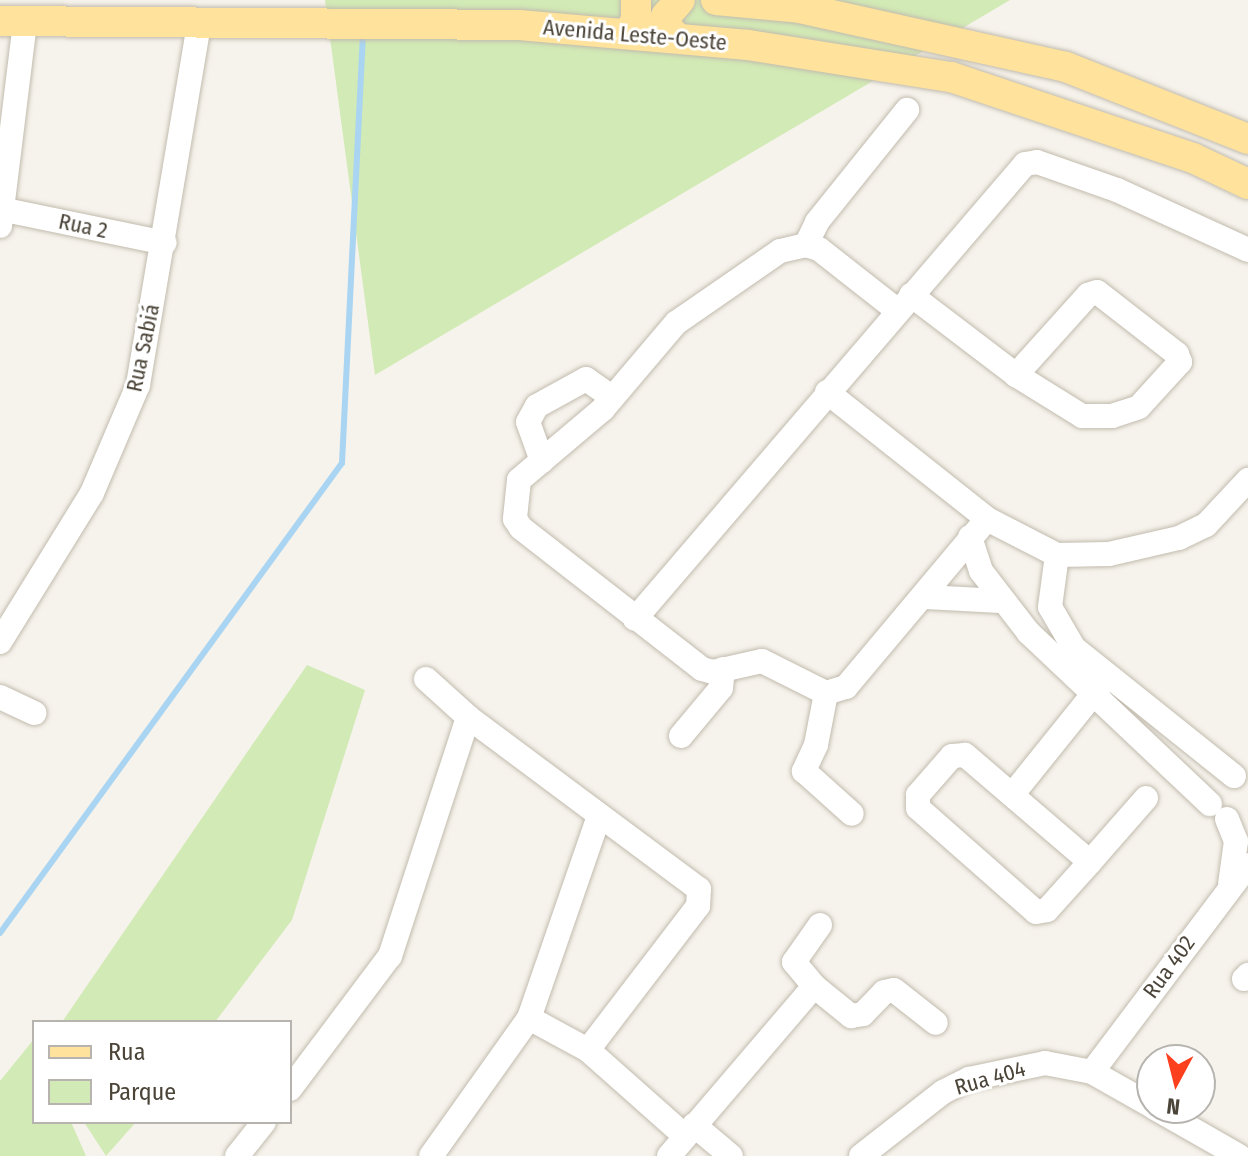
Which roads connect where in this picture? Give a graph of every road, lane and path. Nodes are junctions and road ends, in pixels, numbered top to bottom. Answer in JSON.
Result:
{"nodes":[{"id":1,"x":636,"y":0,"type":"edge"},
{"id":2,"x":680,"y":0,"type":"edge"},
{"id":3,"x":716,"y":0,"type":"edge"},
{"id":4,"x":13,"y":22,"type":"edge"},
{"id":5,"x":199,"y":23,"type":"junction"},
{"id":6,"x":629,"y":33,"type":"junction"},
{"id":7,"x":677,"y":38,"type":"junction"},
{"id":8,"x":907,"y":110,"type":"dead end"},
{"id":9,"x":1248,"y":139,"type":"edge"},
{"id":10,"x":1248,"y":184,"type":"edge"},
{"id":11,"x":2,"y":215,"type":"edge"},
{"id":12,"x":165,"y":243,"type":"junction"},
{"id":13,"x":806,"y":245,"type":"junction"},
{"id":14,"x":1248,"y":250,"type":"edge"},
{"id":15,"x":904,"y":303,"type":"junction"},
{"id":16,"x":1016,"y":375,"type":"junction"},
{"id":17,"x":827,"y":392,"type":"junction"},
{"id":18,"x":612,"y":397,"type":"junction"},
{"id":19,"x":542,"y":461,"type":"junction"},
{"id":20,"x":1245,"y":489,"type":"edge"},
{"id":21,"x":987,"y":519,"type":"junction"},
{"id":22,"x":970,"y":537,"type":"junction"},
{"id":23,"x":1057,"y":555,"type":"junction"},
{"id":24,"x":926,"y":597,"type":"junction"},
{"id":25,"x":1000,"y":601,"type":"junction"},
{"id":26,"x":635,"y":619,"type":"junction"},
{"id":27,"x":0,"y":642,"type":"edge"},
{"id":28,"x":723,"y":669,"type":"junction"},
{"id":29,"x":426,"y":679,"type":"dead end"},
{"id":30,"x":1100,"y":686,"type":"junction"},
{"id":31,"x":826,"y":693,"type":"junction"},
{"id":32,"x":0,"y":697,"type":"edge"},
{"id":33,"x":35,"y":713,"type":"dead end"},
{"id":34,"x":468,"y":717,"type":"junction"},
{"id":35,"x":681,"y":736,"type":"dead end"},
{"id":36,"x":1234,"y":776,"type":"dead end"},
{"id":37,"x":1012,"y":795,"type":"junction"},
{"id":38,"x":1146,"y":798,"type":"dead end"},
{"id":39,"x":852,"y":814,"type":"dead end"},
{"id":40,"x":599,"y":816,"type":"junction"},
{"id":41,"x":1244,"y":849,"type":"edge"},
{"id":42,"x":1090,"y":862,"type":"junction"},
{"id":43,"x":820,"y":925,"type":"dead end"},
{"id":44,"x":814,"y":986,"type":"junction"},
{"id":45,"x":529,"y":1018,"type":"junction"},
{"id":46,"x":936,"y":1023,"type":"dead end"},
{"id":47,"x":588,"y":1050,"type":"junction"},
{"id":48,"x":1092,"y":1072,"type":"junction"},
{"id":49,"x":292,"y":1086,"type":"edge"},
{"id":50,"x":1136,"y":1097,"type":"edge"},
{"id":51,"x":262,"y":1124,"type":"edge"},
{"id":52,"x":1183,"y":1124,"type":"edge"},
{"id":53,"x":690,"y":1130,"type":"junction"},
{"id":54,"x":237,"y":1156,"type":"edge"},
{"id":55,"x":431,"y":1156,"type":"edge"},
{"id":56,"x":669,"y":1156,"type":"edge"},
{"id":57,"x":731,"y":1156,"type":"edge"},
{"id":58,"x":861,"y":1156,"type":"edge"},
{"id":59,"x":1239,"y":1156,"type":"edge"}],
"edges":[{"from":1,"to":6,"type":"main road"},
{"from":2,"to":7,"type":"main road"},
{"from":3,"to":9,"type":"main road","name":"Avenida Leste-Oeste"},
{"from":4,"to":5,"type":"main road","name":"Avenida Leste-Oeste"},
{"from":4,"to":11,"type":"street"},
{"from":5,"to":6,"type":"main road","name":"Avenida Leste-Oeste"},
{"from":5,"to":12,"type":"street","name":"Rua Sabiá"},
{"from":6,"to":7,"type":"main road","name":"Avenida Leste-Oeste"},
{"from":7,"to":10,"type":"main road","name":"Avenida Leste-Oeste"},
{"from":8,"to":13,"type":"street"},
{"from":11,"to":12,"type":"street","name":"Rua 2"},
{"from":12,"to":27,"type":"street","name":"Rua Sabiá"},
{"from":13,"to":15,"type":"street"},
{"from":13,"to":18,"type":"street"},
{"from":14,"to":15,"type":"street"},
{"from":15,"to":16,"type":"street"},
{"from":15,"to":17,"type":"street"},
{"from":16,"to":16,"type":"street"},
{"from":17,"to":21,"type":"street"},
{"from":17,"to":26,"type":"street"},
{"from":18,"to":19,"type":"street"},
{"from":18,"to":19,"type":"street"},
{"from":19,"to":26,"type":"street"},
{"from":20,"to":23,"type":"street"},
{"from":21,"to":22,"type":"street"},
{"from":21,"to":23,"type":"street"},
{"from":22,"to":24,"type":"street"},
{"from":22,"to":25,"type":"street"},
{"from":23,"to":30,"type":"street"},
{"from":24,"to":25,"type":"street"},
{"from":24,"to":31,"type":"street"},
{"from":25,"to":30,"type":"street"},
{"from":26,"to":28,"type":"street"},
{"from":28,"to":31,"type":"street"},
{"from":28,"to":35,"type":"street"},
{"from":29,"to":34,"type":"street"},
{"from":30,"to":36,"type":"street"},
{"from":30,"to":37,"type":"street"},
{"from":30,"to":41,"type":"street"},
{"from":31,"to":39,"type":"street"},
{"from":32,"to":33,"type":"street"},
{"from":34,"to":40,"type":"street"},
{"from":34,"to":49,"type":"street"},
{"from":37,"to":42,"type":"street"},
{"from":37,"to":42,"type":"street"},
{"from":38,"to":42,"type":"street"},
{"from":40,"to":45,"type":"street"},
{"from":40,"to":47,"type":"street"},
{"from":41,"to":48,"type":"street","name":"Rua 402"},
{"from":43,"to":44,"type":"street"},
{"from":44,"to":46,"type":"street"},
{"from":44,"to":53,"type":"street"},
{"from":45,"to":47,"type":"street"},
{"from":45,"to":55,"type":"street"},
{"from":47,"to":53,"type":"street"},
{"from":48,"to":50,"type":"street","name":"Rua 404"},
{"from":48,"to":58,"type":"street","name":"Rua 404"},
{"from":51,"to":54,"type":"street"},
{"from":52,"to":59,"type":"street","name":"Rua 404"},
{"from":53,"to":56,"type":"street"},
{"from":53,"to":57,"type":"street"}]}
